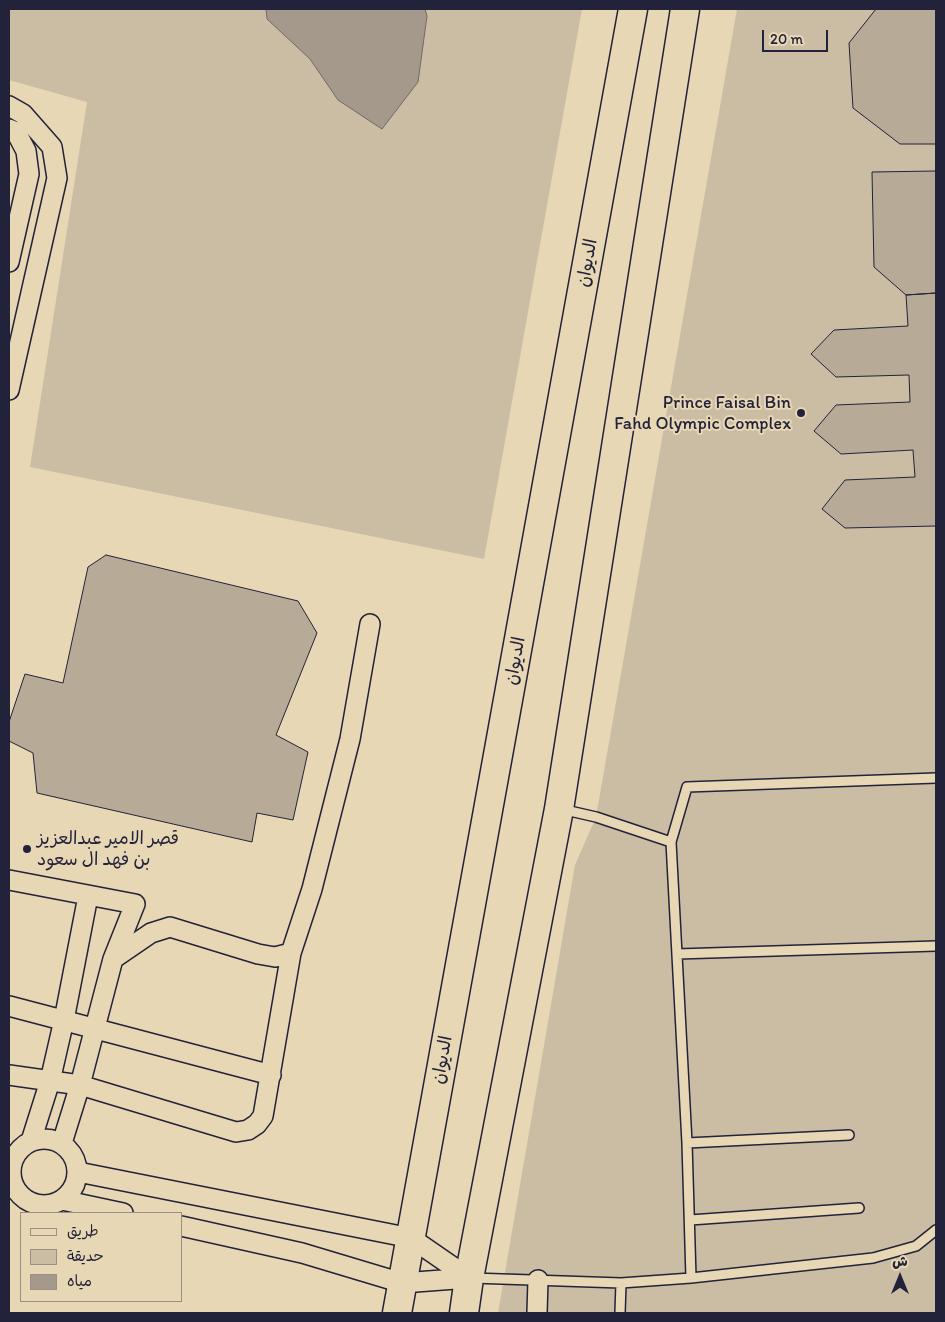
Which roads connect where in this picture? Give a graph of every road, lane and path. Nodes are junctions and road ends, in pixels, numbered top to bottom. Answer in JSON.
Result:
{"nodes":[{"id":1,"x":634,"y":9,"type":"edge"},
{"id":2,"x":684,"y":9,"type":"edge"},
{"id":3,"x":9,"y":106,"type":"edge"},
{"id":4,"x":9,"y":128,"type":"edge"},
{"id":5,"x":9,"y":262,"type":"edge"},
{"id":6,"x":9,"y":390,"type":"edge"},
{"id":7,"x":370,"y":624,"type":"dead end"},
{"id":8,"x":936,"y":778,"type":"edge"},
{"id":9,"x":559,"y":809,"type":"junction"},
{"id":10,"x":671,"y":842,"type":"junction"},
{"id":11,"x":9,"y":880,"type":"edge"},
{"id":12,"x":88,"y":896,"type":"junction"},
{"id":13,"x":936,"y":946,"type":"edge"},
{"id":14,"x":291,"y":953,"type":"junction"},
{"id":15,"x":677,"y":954,"type":"junction"},
{"id":16,"x":113,"y":958,"type":"junction"},
{"id":17,"x":9,"y":1006,"type":"edge"},
{"id":18,"x":64,"y":1020,"type":"junction"},
{"id":19,"x":94,"y":1028,"type":"junction"},
{"id":20,"x":9,"y":1075,"type":"edge"},
{"id":21,"x":271,"y":1075,"type":"junction"},
{"id":22,"x":50,"y":1081,"type":"junction"},
{"id":23,"x":80,"y":1085,"type":"junction"},
{"id":24,"x":849,"y":1135,"type":"dead end"},
{"id":25,"x":21,"y":1143,"type":"edge"},
{"id":26,"x":62,"y":1143,"type":"junction"},
{"id":27,"x":687,"y":1143,"type":"junction"},
{"id":28,"x":78,"y":1172,"type":"junction"},
{"id":29,"x":11,"y":1183,"type":"edge"},
{"id":30,"x":62,"y":1200,"type":"junction"},
{"id":31,"x":859,"y":1208,"type":"dead end"},
{"id":32,"x":118,"y":1212,"type":"edge"},
{"id":33,"x":690,"y":1220,"type":"junction"},
{"id":34,"x":182,"y":1226,"type":"edge"},
{"id":35,"x":936,"y":1230,"type":"edge"},
{"id":36,"x":411,"y":1238,"type":"junction"},
{"id":37,"x":469,"y":1278,"type":"junction"},
{"id":38,"x":691,"y":1278,"type":"junction"},
{"id":39,"x":538,"y":1280,"type":"junction"},
{"id":40,"x":402,"y":1283,"type":"junction"},
{"id":41,"x":621,"y":1283,"type":"junction"},
{"id":42,"x":397,"y":1313,"type":"edge"},
{"id":43,"x":464,"y":1313,"type":"edge"},
{"id":44,"x":537,"y":1313,"type":"edge"},
{"id":45,"x":620,"y":1313,"type":"edge"}],
"edges":[{"from":1,"to":36,"type":"main road","name":"الديوان"},
{"from":2,"to":9,"type":"main road"},
{"from":3,"to":6,"type":"street"},
{"from":4,"to":5,"type":"street"},
{"from":7,"to":14,"type":"street"},
{"from":8,"to":10,"type":"lane"},
{"from":9,"to":10,"type":"lane"},
{"from":9,"to":37,"type":"main road"},
{"from":10,"to":15,"type":"lane"},
{"from":11,"to":12,"type":"street"},
{"from":12,"to":16,"type":"street"},
{"from":12,"to":18,"type":"street"},
{"from":13,"to":15,"type":"lane"},
{"from":14,"to":16,"type":"street"},
{"from":14,"to":21,"type":"street"},
{"from":15,"to":27,"type":"lane"},
{"from":16,"to":19,"type":"street"},
{"from":17,"to":18,"type":"street"},
{"from":18,"to":19,"type":"street"},
{"from":18,"to":22,"type":"street"},
{"from":19,"to":21,"type":"street"},
{"from":19,"to":23,"type":"street"},
{"from":20,"to":22,"type":"street"},
{"from":21,"to":23,"type":"street"},
{"from":22,"to":23,"type":"street"},
{"from":22,"to":25,"type":"street"},
{"from":23,"to":26,"type":"street"},
{"from":24,"to":27,"type":"lane"},
{"from":25,"to":26,"type":"street"},
{"from":25,"to":29,"type":"street"},
{"from":26,"to":28,"type":"street"},
{"from":27,"to":33,"type":"lane"},
{"from":28,"to":30,"type":"street"},
{"from":28,"to":36,"type":"street"},
{"from":29,"to":30,"type":"street"},
{"from":30,"to":32,"type":"street"},
{"from":31,"to":33,"type":"lane"},
{"from":33,"to":38,"type":"lane"},
{"from":34,"to":40,"type":"street"},
{"from":35,"to":38,"type":"lane"},
{"from":36,"to":37,"type":"street"},
{"from":36,"to":40,"type":"main road","name":"الديوان"},
{"from":37,"to":39,"type":"lane"},
{"from":37,"to":40,"type":"street"},
{"from":37,"to":43,"type":"main road"},
{"from":38,"to":41,"type":"lane"},
{"from":39,"to":41,"type":"lane"},
{"from":39,"to":44,"type":"street"},
{"from":40,"to":42,"type":"main road","name":"الديوان"},
{"from":41,"to":45,"type":"lane"}]}
